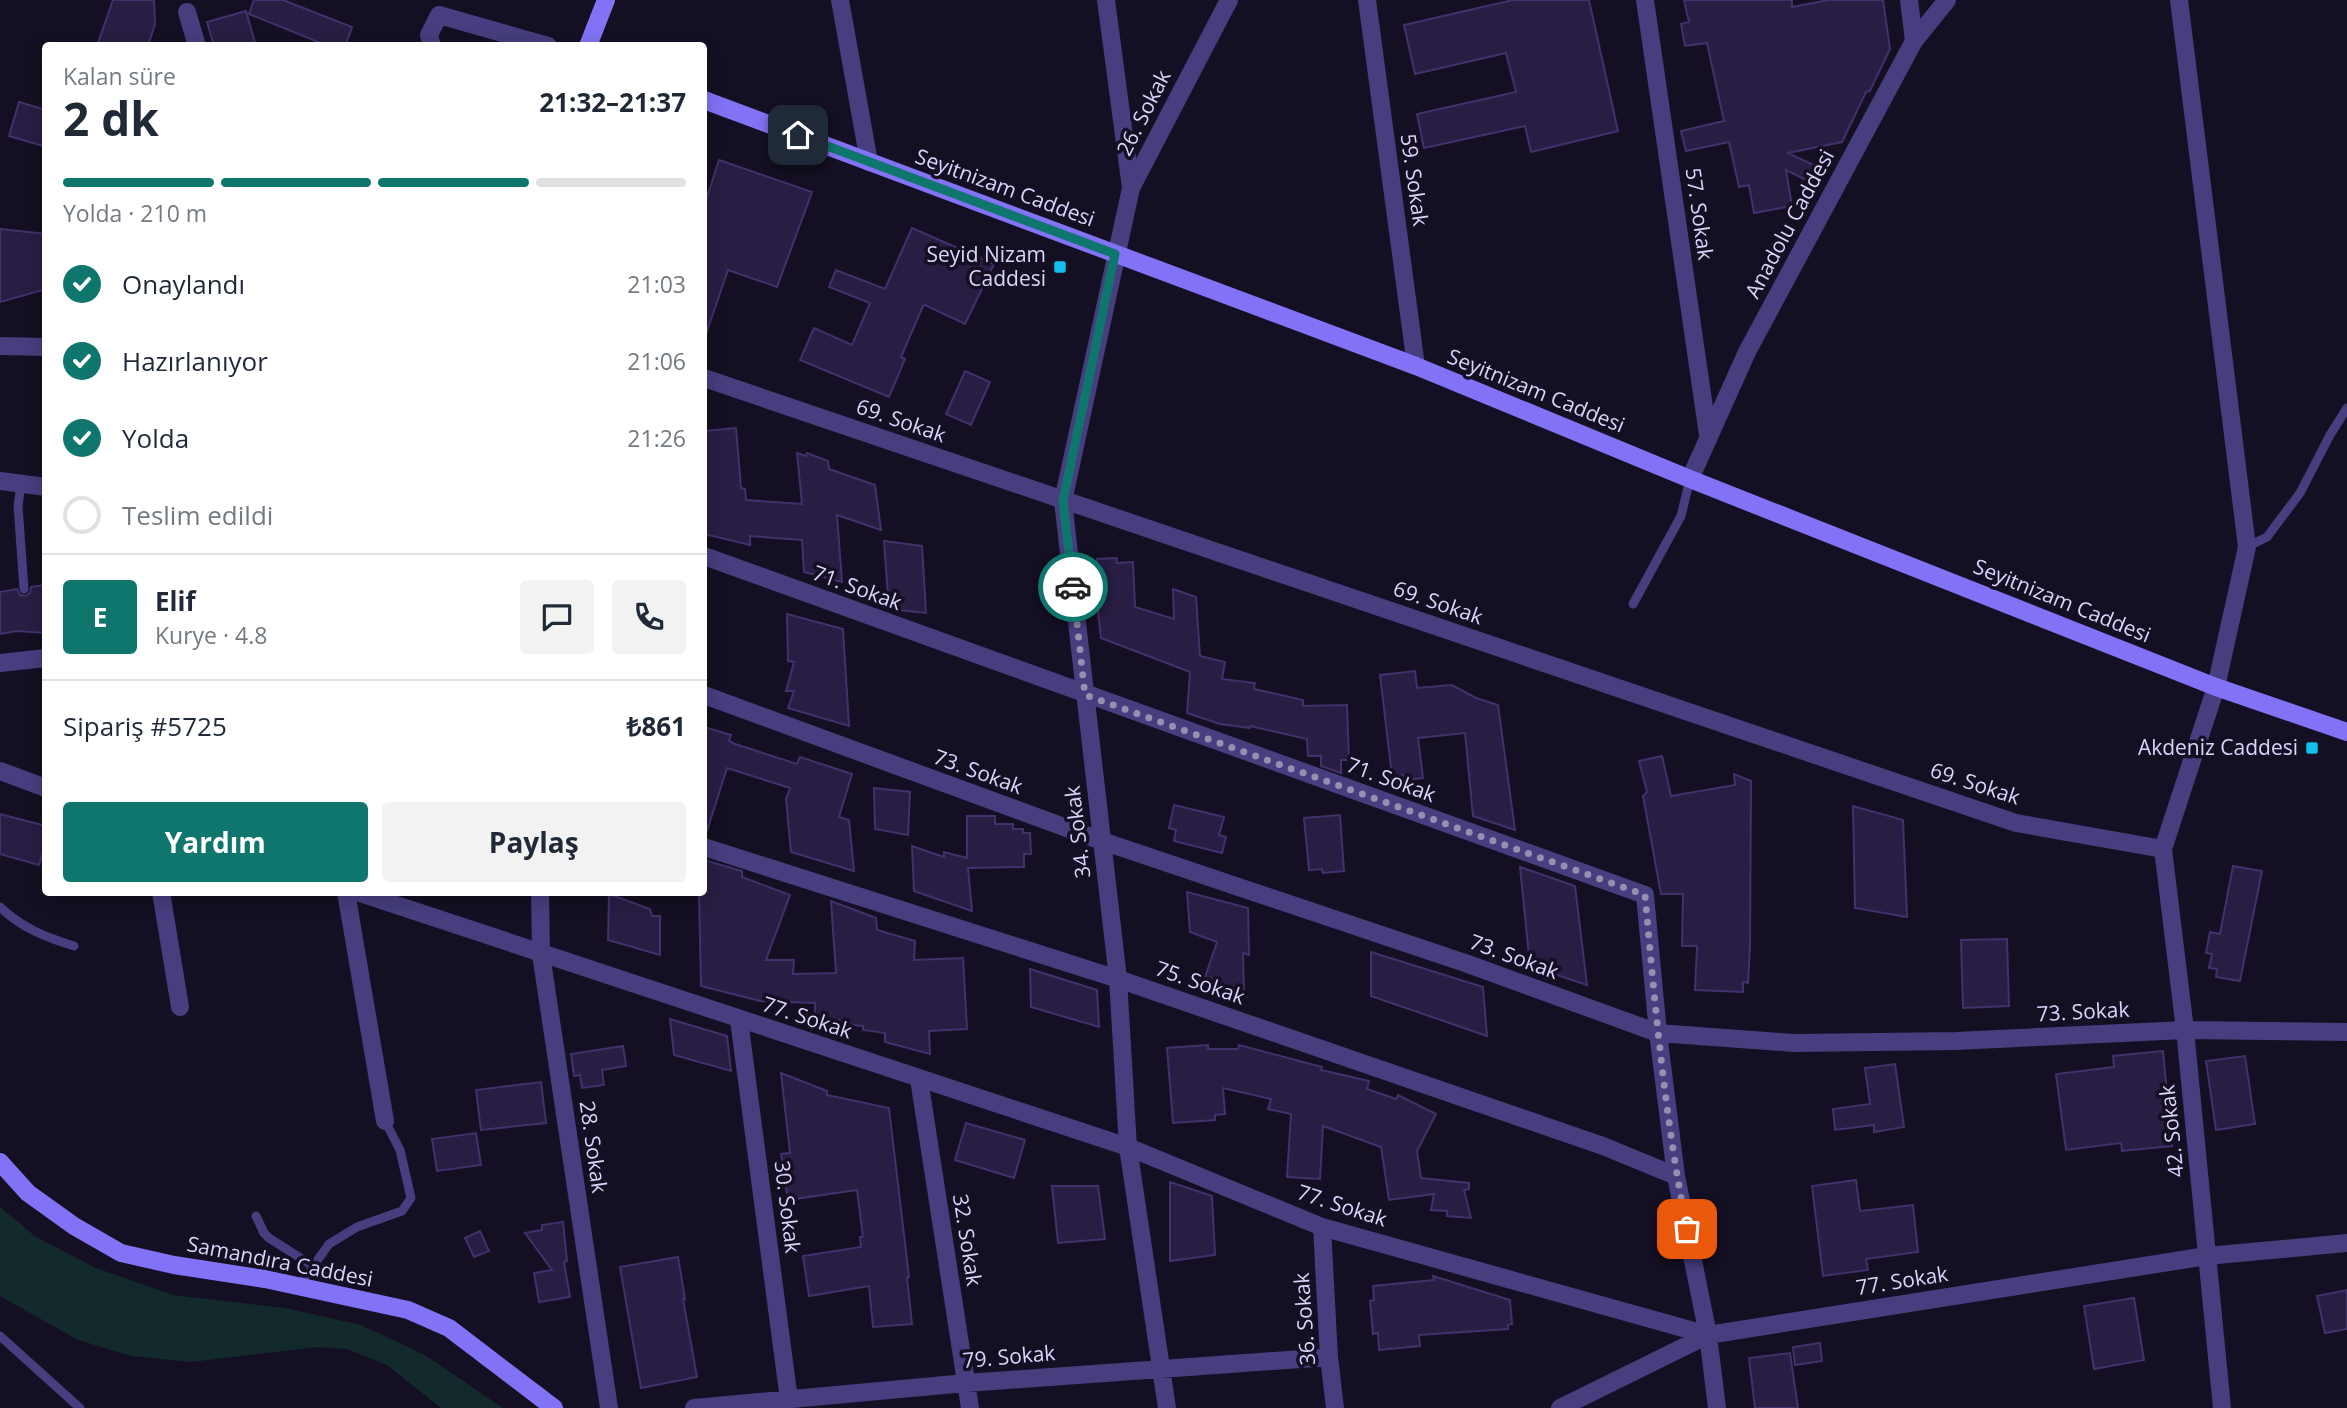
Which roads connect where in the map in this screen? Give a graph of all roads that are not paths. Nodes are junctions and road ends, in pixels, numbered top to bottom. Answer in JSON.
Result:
{"nodes":[{"id":1,"x":606,"y":0,"type":"edge"},
{"id":2,"x":840,"y":0,"type":"edge"},
{"id":3,"x":1106,"y":0,"type":"edge"},
{"id":4,"x":1229,"y":0,"type":"edge"},
{"id":5,"x":1367,"y":0,"type":"edge"},
{"id":6,"x":1645,"y":0,"type":"edge"},
{"id":7,"x":1909,"y":0,"type":"edge"},
{"id":8,"x":1947,"y":0,"type":"edge"},
{"id":9,"x":2179,"y":0,"type":"edge"},
{"id":10,"x":187,"y":12,"type":"dead end"},
{"id":11,"x":1914,"y":41,"type":"junction"},
{"id":12,"x":196,"y":42,"type":"edge"},
{"id":13,"x":431,"y":42,"type":"edge"},
{"id":14,"x":534,"y":42,"type":"edge"},
{"id":15,"x":590,"y":42,"type":"edge"},
{"id":16,"x":707,"y":101,"type":"edge"},
{"id":17,"x":869,"y":162,"type":"junction"},
{"id":18,"x":1131,"y":188,"type":"junction"},
{"id":19,"x":1115,"y":254,"type":"junction"},
{"id":20,"x":0,"y":346,"type":"edge"},
{"id":21,"x":42,"y":347,"type":"edge"},
{"id":22,"x":1416,"y":366,"type":"junction"},
{"id":23,"x":707,"y":379,"type":"edge"},
{"id":24,"x":2347,"y":408,"type":"edge"},
{"id":25,"x":1708,"y":435,"type":"junction"},
{"id":26,"x":1690,"y":479,"type":"junction"},
{"id":27,"x":0,"y":481,"type":"edge"},
{"id":28,"x":21,"y":484,"type":"junction"},
{"id":29,"x":42,"y":487,"type":"edge"},
{"id":30,"x":1063,"y":501,"type":"junction"},
{"id":31,"x":2247,"y":547,"type":"junction"},
{"id":32,"x":707,"y":557,"type":"edge"},
{"id":33,"x":24,"y":589,"type":"dead end"},
{"id":34,"x":1633,"y":604,"type":"dead end"},
{"id":35,"x":42,"y":658,"type":"edge"},
{"id":36,"x":0,"y":663,"type":"edge"},
{"id":37,"x":2216,"y":687,"type":"junction"},
{"id":38,"x":1085,"y":695,"type":"junction"},
{"id":39,"x":707,"y":696,"type":"edge"},
{"id":40,"x":2347,"y":732,"type":"edge"},
{"id":41,"x":0,"y":771,"type":"edge"},
{"id":42,"x":42,"y":787,"type":"edge"},
{"id":43,"x":1102,"y":841,"type":"junction"},
{"id":44,"x":707,"y":848,"type":"edge"},
{"id":45,"x":2163,"y":849,"type":"junction"},
{"id":46,"x":163,"y":896,"type":"edge"},
{"id":47,"x":347,"y":896,"type":"edge"},
{"id":48,"x":369,"y":896,"type":"edge"},
{"id":49,"x":540,"y":896,"type":"edge"},
{"id":50,"x":0,"y":906,"type":"edge"},
{"id":51,"x":74,"y":946,"type":"dead end"},
{"id":52,"x":541,"y":954,"type":"junction"},
{"id":53,"x":1118,"y":979,"type":"junction"},
{"id":54,"x":180,"y":1007,"type":"dead end"},
{"id":55,"x":739,"y":1020,"type":"junction"},
{"id":56,"x":2185,"y":1030,"type":"junction"},
{"id":57,"x":2347,"y":1032,"type":"edge"},
{"id":58,"x":1658,"y":1033,"type":"junction"},
{"id":59,"x":919,"y":1079,"type":"junction"},
{"id":60,"x":385,"y":1121,"type":"joint"},
{"id":61,"x":1128,"y":1147,"type":"junction"},
{"id":62,"x":0,"y":1162,"type":"edge"},
{"id":63,"x":1676,"y":1176,"type":"junction"},
{"id":64,"x":256,"y":1216,"type":"dead end"},
{"id":65,"x":1322,"y":1227,"type":"junction"},
{"id":66,"x":2347,"y":1243,"type":"edge"},
{"id":67,"x":2207,"y":1256,"type":"junction"},
{"id":68,"x":313,"y":1266,"type":"junction"},
{"id":69,"x":299,"y":1286,"type":"junction"},
{"id":70,"x":1708,"y":1335,"type":"junction"},
{"id":71,"x":0,"y":1336,"type":"edge"},
{"id":72,"x":1329,"y":1357,"type":"junction"},
{"id":73,"x":1162,"y":1367,"type":"junction"},
{"id":74,"x":966,"y":1383,"type":"junction"},
{"id":75,"x":789,"y":1400,"type":"junction"},
{"id":76,"x":80,"y":1408,"type":"edge"},
{"id":77,"x":554,"y":1408,"type":"edge"},
{"id":78,"x":609,"y":1408,"type":"edge"},
{"id":79,"x":694,"y":1408,"type":"edge"},
{"id":80,"x":970,"y":1408,"type":"edge"},
{"id":81,"x":1167,"y":1408,"type":"edge"},
{"id":82,"x":1335,"y":1408,"type":"edge"},
{"id":83,"x":1560,"y":1408,"type":"edge"},
{"id":84,"x":1717,"y":1408,"type":"edge"},
{"id":85,"x":2222,"y":1408,"type":"edge"}],
"edges":[{"from":1,"to":15,"type":"street"},
{"from":2,"to":17,"type":"street"},
{"from":3,"to":18,"type":"street"},
{"from":4,"to":18,"type":"street","name":"26. Sokak"},
{"from":5,"to":22,"type":"street","name":"59. Sokak"},
{"from":6,"to":25,"type":"street","name":"57. Sokak"},
{"from":7,"to":11,"type":"street"},
{"from":8,"to":11,"type":"street","name":"Anadolu Caddesi"},
{"from":9,"to":31,"type":"street"},
{"from":10,"to":12,"type":"street"},
{"from":11,"to":25,"type":"street","name":"Anadolu Caddesi"},
{"from":13,"to":14,"type":"street"},
{"from":16,"to":17,"type":"street","name":"Seyitnizam Caddesi"},
{"from":17,"to":19,"type":"street","name":"Seyitnizam Caddesi"},
{"from":18,"to":19,"type":"street","name":"26. Sokak"},
{"from":19,"to":22,"type":"street","name":"Seyitnizam Caddesi"},
{"from":19,"to":30,"type":"street","name":"34. Sokak"},
{"from":20,"to":21,"type":"street"},
{"from":22,"to":26,"type":"street","name":"Seyitnizam Caddesi"},
{"from":23,"to":30,"type":"street","name":"69. Sokak"},
{"from":24,"to":31,"type":"lane"},
{"from":25,"to":26,"type":"street","name":"Anadolu Caddesi"},
{"from":26,"to":34,"type":"lane"},
{"from":26,"to":37,"type":"street","name":"Seyitnizam Caddesi"},
{"from":27,"to":28,"type":"street"},
{"from":28,"to":29,"type":"street"},
{"from":28,"to":33,"type":"lane"},
{"from":30,"to":38,"type":"street","name":"34. Sokak"},
{"from":30,"to":45,"type":"street","name":"69. Sokak"},
{"from":31,"to":37,"type":"street"},
{"from":32,"to":38,"type":"street","name":"71. Sokak"},
{"from":35,"to":36,"type":"street"},
{"from":37,"to":40,"type":"street","name":"Seyitnizam Caddesi"},
{"from":37,"to":45,"type":"street"},
{"from":38,"to":43,"type":"street","name":"34. Sokak"},
{"from":38,"to":58,"type":"street","name":"71. Sokak"},
{"from":39,"to":43,"type":"street","name":"73. Sokak"},
{"from":41,"to":42,"type":"street"},
{"from":43,"to":53,"type":"street","name":"34. Sokak"},
{"from":43,"to":58,"type":"street","name":"73. Sokak"},
{"from":44,"to":53,"type":"street","name":"75. Sokak"},
{"from":45,"to":56,"type":"street","name":"42. Sokak"},
{"from":46,"to":54,"type":"street"},
{"from":47,"to":60,"type":"street"},
{"from":48,"to":52,"type":"street","name":"77. Sokak"},
{"from":49,"to":52,"type":"street","name":"28. Sokak"},
{"from":50,"to":51,"type":"lane"},
{"from":52,"to":55,"type":"street","name":"77. Sokak"},
{"from":52,"to":78,"type":"street","name":"28. Sokak"},
{"from":53,"to":61,"type":"street","name":"34. Sokak"},
{"from":53,"to":63,"type":"street","name":"75. Sokak"},
{"from":55,"to":59,"type":"street","name":"77. Sokak"},
{"from":55,"to":75,"type":"street","name":"30. Sokak"},
{"from":56,"to":57,"type":"street","name":"73. Sokak"},
{"from":56,"to":58,"type":"street","name":"73. Sokak"},
{"from":56,"to":67,"type":"street","name":"42. Sokak"},
{"from":58,"to":63,"type":"street","name":"71. Sokak"},
{"from":59,"to":61,"type":"street","name":"77. Sokak"},
{"from":59,"to":74,"type":"street","name":"32. Sokak"},
{"from":60,"to":68,"type":"lane"},
{"from":61,"to":65,"type":"street","name":"77. Sokak"},
{"from":61,"to":73,"type":"street","name":"34. Sokak"},
{"from":62,"to":69,"type":"street","name":"Samandıra Caddesi"},
{"from":63,"to":70,"type":"street","name":"71. Sokak"},
{"from":64,"to":68,"type":"lane"},
{"from":65,"to":70,"type":"street","name":"77. Sokak"},
{"from":65,"to":72,"type":"street","name":"36. Sokak"},
{"from":66,"to":67,"type":"street","name":"77. Sokak"},
{"from":67,"to":70,"type":"street","name":"77. Sokak"},
{"from":67,"to":85,"type":"street","name":"42. Sokak"},
{"from":68,"to":69,"type":"lane"},
{"from":69,"to":77,"type":"street","name":"Samandıra Caddesi"},
{"from":70,"to":83,"type":"street"},
{"from":70,"to":84,"type":"street","name":"71. Sokak"},
{"from":71,"to":76,"type":"lane"},
{"from":72,"to":73,"type":"street","name":"79. Sokak"},
{"from":72,"to":82,"type":"street","name":"36. Sokak"},
{"from":73,"to":74,"type":"street","name":"79. Sokak"},
{"from":73,"to":81,"type":"street","name":"34. Sokak"},
{"from":74,"to":75,"type":"street","name":"79. Sokak"},
{"from":74,"to":80,"type":"street","name":"32. Sokak"},
{"from":75,"to":79,"type":"street","name":"79. Sokak"}]}
